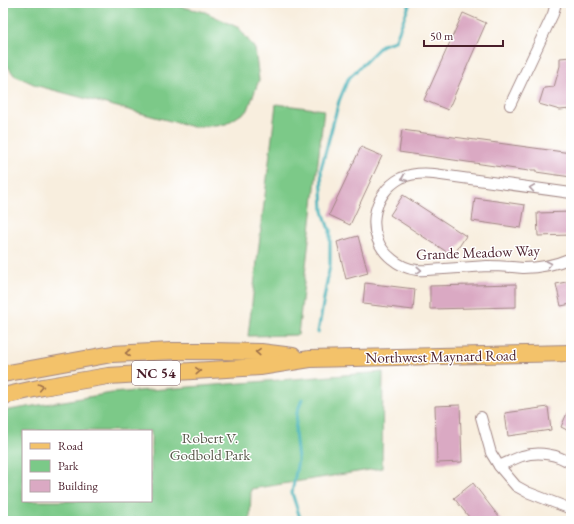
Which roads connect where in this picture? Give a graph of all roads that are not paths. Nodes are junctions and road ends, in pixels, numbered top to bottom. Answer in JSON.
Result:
{"nodes":[{"id":1,"x":556,"y":3,"type":"edge"},
{"id":2,"x":510,"y":105,"type":"dead end"},
{"id":3,"x":571,"y":193,"type":"edge"},
{"id":4,"x":571,"y":258,"type":"edge"},
{"id":5,"x":571,"y":353,"type":"edge"},
{"id":6,"x":310,"y":359,"type":"junction"},
{"id":7,"x":3,"y":374,"type":"edge"},
{"id":8,"x":3,"y":396,"type":"edge"},
{"id":9,"x":481,"y":417,"type":"dead end"},
{"id":10,"x":571,"y":464,"type":"edge"},
{"id":11,"x":499,"y":466,"type":"junction"},
{"id":12,"x":571,"y":498,"type":"edge"},
{"id":13,"x":569,"y":509,"type":"edge"}],
"edges":[{"from":1,"to":2,"type":"street"},
{"from":3,"to":4,"type":"street","name":"Grande Meadow Way","one_way":true},
{"from":5,"to":6,"type":"main road","name":"Northwest Maynard Road","number":"NC 54"},
{"from":6,"to":7,"type":"main road","name":"Northwest Maynard Road","number":"NC 54","one_way":true},
{"from":8,"to":6,"type":"main road","name":"Northwest Maynard Road","number":"NC 54","one_way":true},
{"from":9,"to":11,"type":"street"},
{"from":10,"to":11,"type":"street"},
{"from":11,"to":13,"type":"street"},
{"from":12,"to":13,"type":"street"}]}
